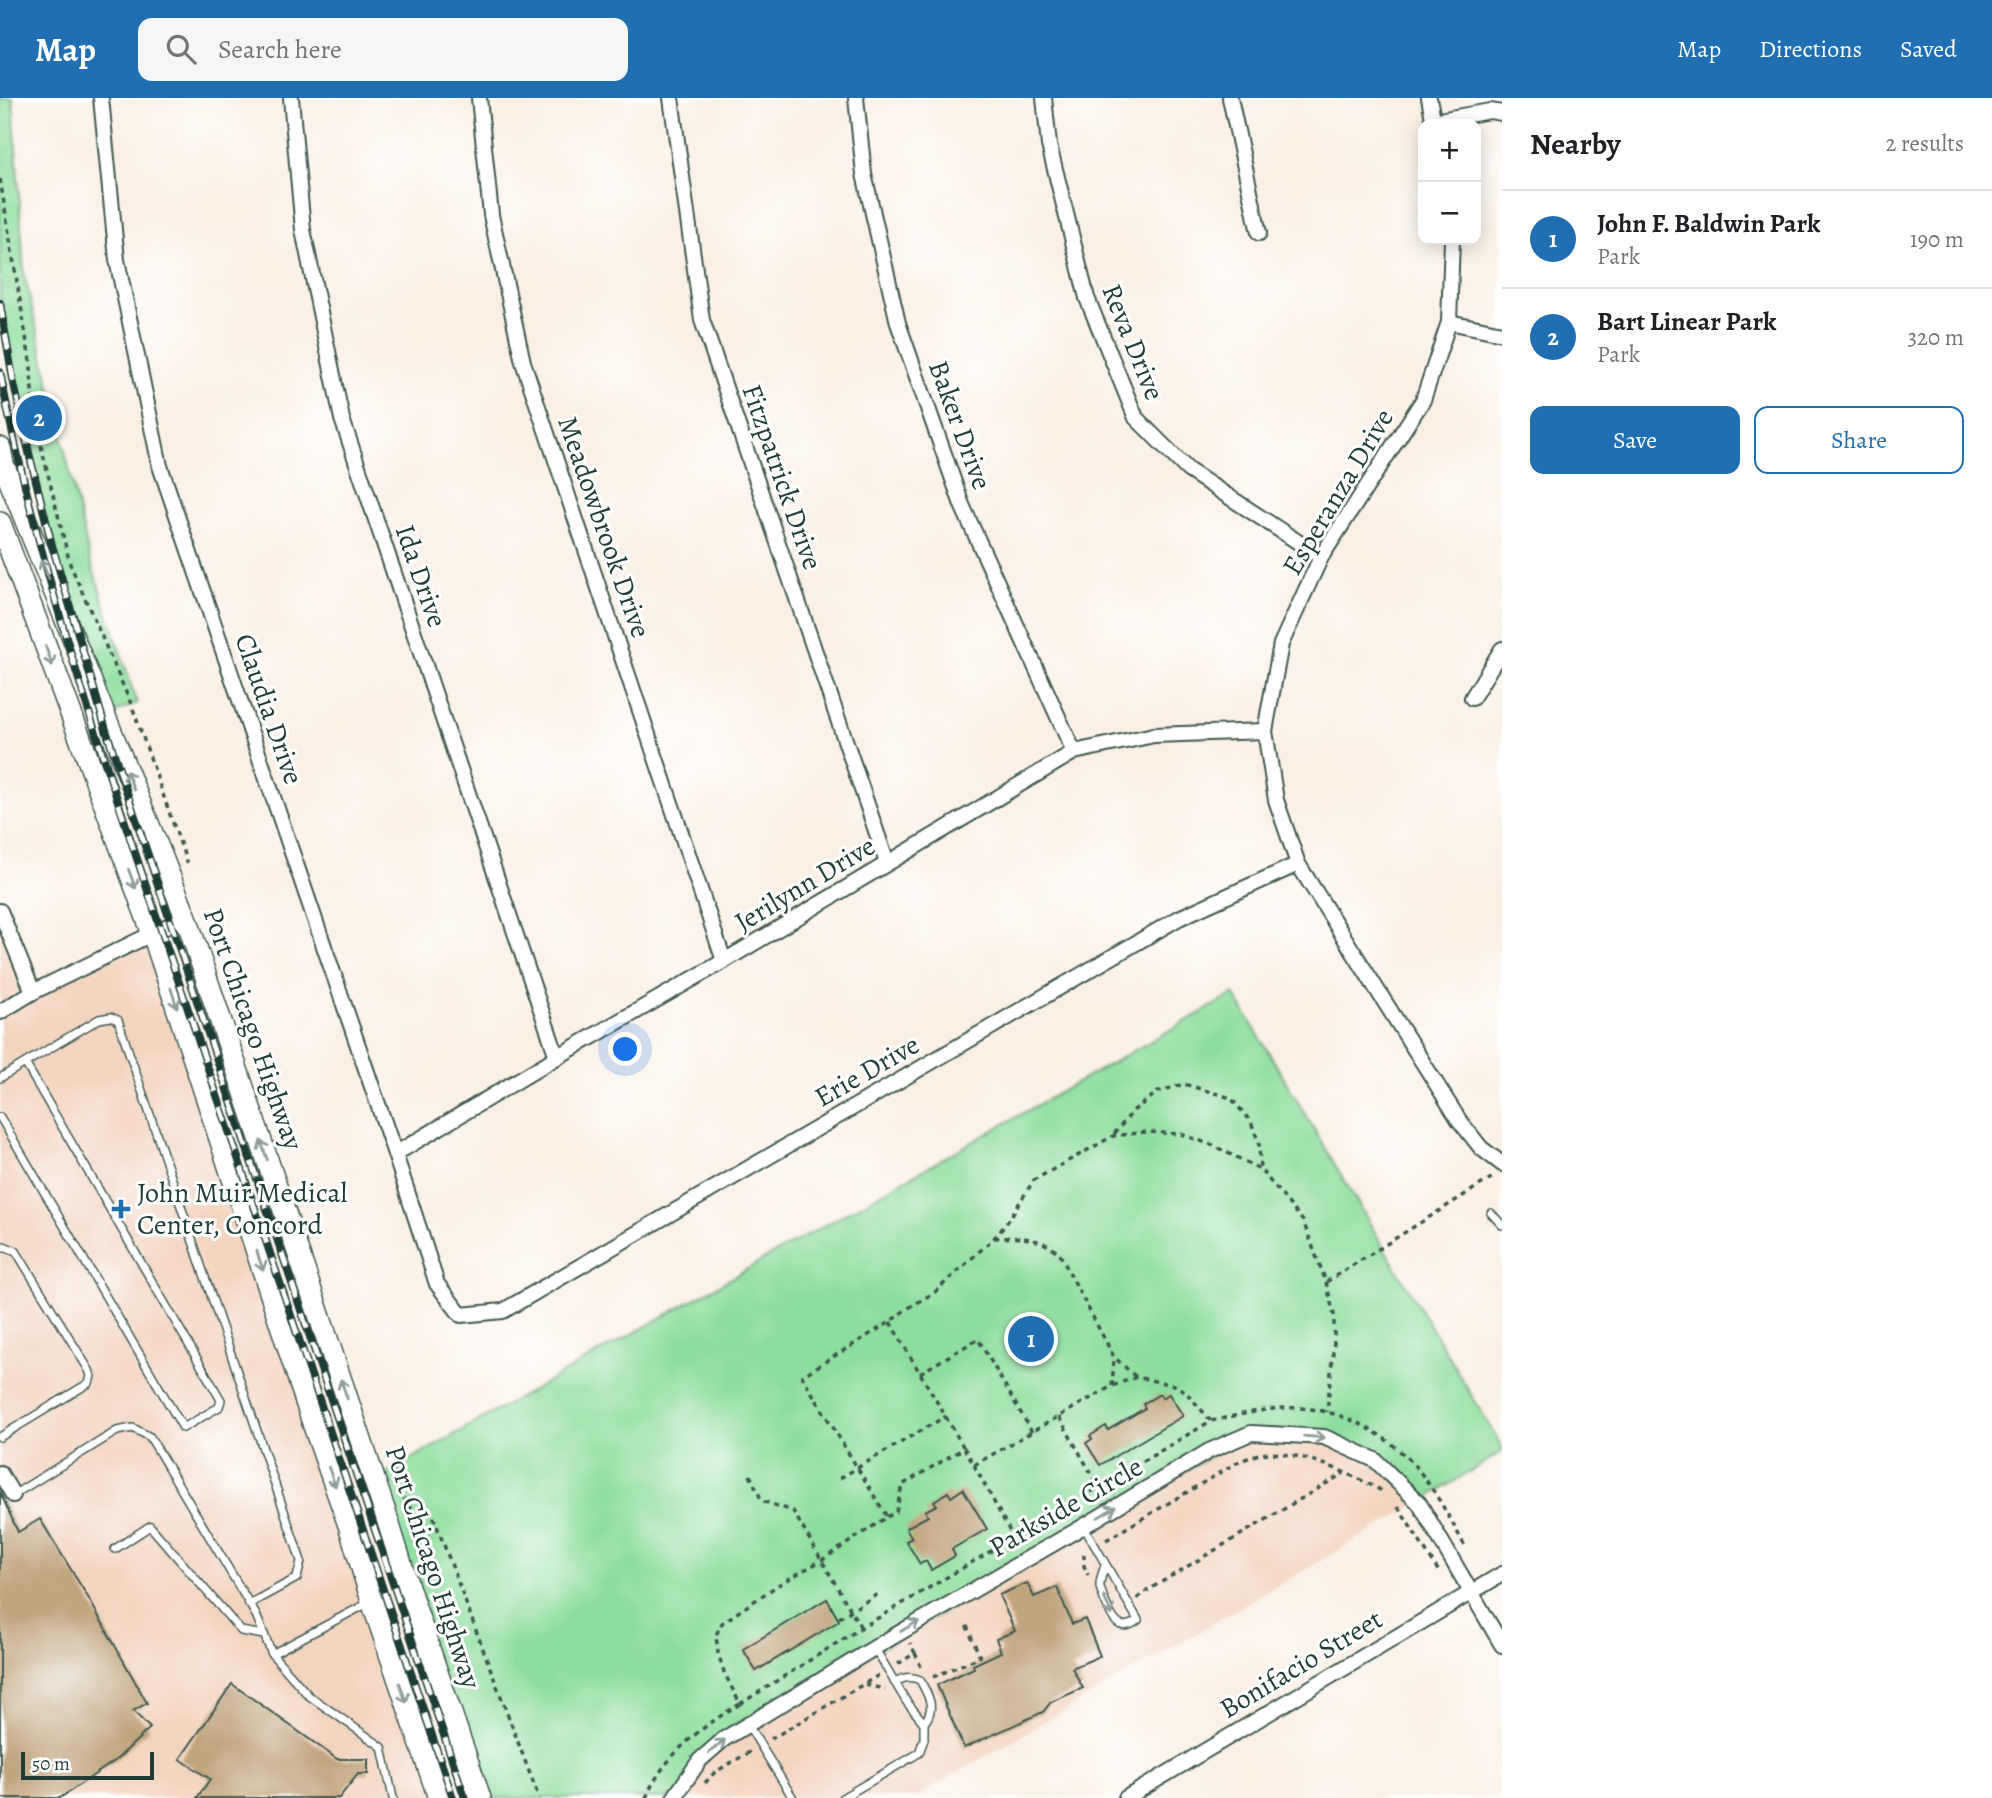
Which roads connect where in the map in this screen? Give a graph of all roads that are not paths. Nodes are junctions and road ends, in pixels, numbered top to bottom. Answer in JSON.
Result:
{"nodes":[{"id":1,"x":101,"y":98,"type":"edge"},
{"id":2,"x":291,"y":98,"type":"edge"},
{"id":3,"x":479,"y":98,"type":"edge"},
{"id":4,"x":671,"y":98,"type":"edge"},
{"id":5,"x":856,"y":98,"type":"edge"},
{"id":6,"x":1044,"y":98,"type":"edge"},
{"id":7,"x":1230,"y":98,"type":"edge"},
{"id":8,"x":1429,"y":98,"type":"edge"},
{"id":9,"x":1502,"y":113,"type":"edge"},
{"id":10,"x":1433,"y":119,"type":"edge"},
{"id":11,"x":1449,"y":119,"type":"edge"},
{"id":12,"x":1259,"y":233,"type":"dead end"},
{"id":13,"x":1452,"y":245,"type":"edge"},
{"id":14,"x":1449,"y":322,"type":"junction"},
{"id":15,"x":1502,"y":333,"type":"edge"},
{"id":16,"x":0,"y":448,"type":"edge"},
{"id":17,"x":0,"y":523,"type":"edge"},
{"id":18,"x":1321,"y":557,"type":"junction"},
{"id":19,"x":1502,"y":649,"type":"edge"},
{"id":20,"x":1472,"y":698,"type":"dead end"},
{"id":21,"x":1265,"y":731,"type":"junction"},
{"id":22,"x":1074,"y":752,"type":"junction"},
{"id":23,"x":887,"y":863,"type":"junction"},
{"id":24,"x":1298,"y":864,"type":"junction"},
{"id":25,"x":0,"y":911,"type":"edge"},
{"id":26,"x":186,"y":917,"type":"junction"},
{"id":27,"x":153,"y":933,"type":"junction"},
{"id":28,"x":724,"y":961,"type":"junction"},
{"id":29,"x":33,"y":992,"type":"junction"},
{"id":30,"x":0,"y":1013,"type":"edge"},
{"id":31,"x":557,"y":1057,"type":"junction"},
{"id":32,"x":25,"y":1063,"type":"junction"},
{"id":33,"x":0,"y":1078,"type":"edge"},
{"id":34,"x":0,"y":1117,"type":"edge"},
{"id":35,"x":395,"y":1154,"type":"junction"},
{"id":36,"x":1502,"y":1164,"type":"edge"},
{"id":37,"x":1491,"y":1213,"type":"dead end"},
{"id":38,"x":1502,"y":1225,"type":"edge"},
{"id":39,"x":0,"y":1249,"type":"edge"},
{"id":40,"x":461,"y":1315,"type":"joint"},
{"id":41,"x":0,"y":1437,"type":"edge"},
{"id":42,"x":0,"y":1473,"type":"edge"},
{"id":43,"x":13,"y":1495,"type":"joint"},
{"id":44,"x":1084,"y":1526,"type":"junction"},
{"id":45,"x":115,"y":1549,"type":"dead end"},
{"id":46,"x":1105,"y":1565,"type":"junction"},
{"id":47,"x":1502,"y":1574,"type":"edge"},
{"id":48,"x":1472,"y":1591,"type":"junction"},
{"id":49,"x":411,"y":1593,"type":"junction"},
{"id":50,"x":372,"y":1601,"type":"junction"},
{"id":51,"x":249,"y":1604,"type":"junction"},
{"id":52,"x":264,"y":1635,"type":"junction"},
{"id":53,"x":1502,"y":1645,"type":"edge"},
{"id":54,"x":874,"y":1647,"type":"junction"},
{"id":55,"x":272,"y":1654,"type":"junction"},
{"id":56,"x":894,"y":1682,"type":"junction"},
{"id":57,"x":924,"y":1723,"type":"junction"},
{"id":58,"x":748,"y":1724,"type":"junction"},
{"id":59,"x":393,"y":1798,"type":"edge"},
{"id":60,"x":439,"y":1798,"type":"edge"},
{"id":61,"x":480,"y":1798,"type":"edge"},
{"id":62,"x":674,"y":1798,"type":"edge"},
{"id":63,"x":793,"y":1798,"type":"edge"},
{"id":64,"x":842,"y":1798,"type":"edge"},
{"id":65,"x":1126,"y":1798,"type":"edge"}],
"edges":[{"from":1,"to":35,"type":"street","name":"Claudia Drive"},
{"from":2,"to":31,"type":"street","name":"Ida Drive"},
{"from":3,"to":28,"type":"street","name":"Meadowbrook Drive"},
{"from":4,"to":23,"type":"street","name":"Fitzpatrick Drive"},
{"from":5,"to":22,"type":"street","name":"Baker Drive"},
{"from":6,"to":18,"type":"street","name":"Reva Drive"},
{"from":7,"to":12,"type":"street"},
{"from":8,"to":10,"type":"street"},
{"from":9,"to":11,"type":"street"},
{"from":13,"to":14,"type":"street","name":"Esperanza Drive"},
{"from":14,"to":15,"type":"street"},
{"from":14,"to":18,"type":"street","name":"Esperanza Drive"},
{"from":26,"to":16,"type":"main road","name":"Port Chicago Highway","one_way":true},
{"from":17,"to":27,"type":"main road","one_way":true},
{"from":18,"to":21,"type":"street","name":"Esperanza Drive"},
{"from":19,"to":20,"type":"street"},
{"from":21,"to":22,"type":"street","name":"Jerilynn Drive"},
{"from":21,"to":24,"type":"street","name":"Esperanza Drive"},
{"from":22,"to":23,"type":"street","name":"Jerilynn Drive"},
{"from":23,"to":28,"type":"street","name":"Jerilynn Drive"},
{"from":24,"to":36,"type":"street","name":"Esperanza Drive"},
{"from":24,"to":40,"type":"street","name":"Erie Drive"},
{"from":25,"to":29,"type":"street"},
{"from":26,"to":27,"type":"street"},
{"from":49,"to":26,"type":"main road","name":"Port Chicago Highway","one_way":true},
{"from":27,"to":29,"type":"street"},
{"from":27,"to":50,"type":"main road","one_way":true},
{"from":28,"to":31,"type":"street","name":"Jerilynn Drive"},
{"from":29,"to":30,"type":"street"},
{"from":31,"to":35,"type":"street","name":"Jerilynn Drive"},
{"from":32,"to":33,"type":"lane"},
{"from":32,"to":34,"type":"lane"},
{"from":32,"to":51,"type":"lane"},
{"from":35,"to":40,"type":"street","name":"Claudia Drive"},
{"from":37,"to":38,"type":"lane"},
{"from":39,"to":41,"type":"lane"},
{"from":42,"to":43,"type":"street"},
{"from":43,"to":51,"type":"lane"},
{"from":44,"to":46,"type":"lane"},
{"from":44,"to":48,"type":"street","name":"Parkside Circle","one_way":true},
{"from":54,"to":44,"type":"street","name":"Parkside Circle","one_way":true},
{"from":45,"to":52,"type":"lane"},
{"from":46,"to":46,"type":"lane","one_way":true},
{"from":47,"to":48,"type":"street","name":"Bonifacio Street"},
{"from":48,"to":53,"type":"street","name":"Parkside Circle"},
{"from":48,"to":65,"type":"street","name":"Bonifacio Street"},
{"from":49,"to":50,"type":"main road"},
{"from":49,"to":61,"type":"main road","name":"Port Chicago Highway"},
{"from":50,"to":55,"type":"lane"},
{"from":50,"to":60,"type":"main road","one_way":true},
{"from":51,"to":52,"type":"lane"},
{"from":52,"to":55,"type":"lane"},
{"from":54,"to":56,"type":"lane"},
{"from":54,"to":58,"type":"street","name":"Parkside Circle"},
{"from":55,"to":59,"type":"lane"},
{"from":56,"to":57,"type":"lane"},
{"from":56,"to":57,"type":"lane"},
{"from":57,"to":64,"type":"lane"},
{"from":62,"to":58,"type":"street","name":"Parkside Circle","one_way":true},
{"from":58,"to":63,"type":"lane"}]}
